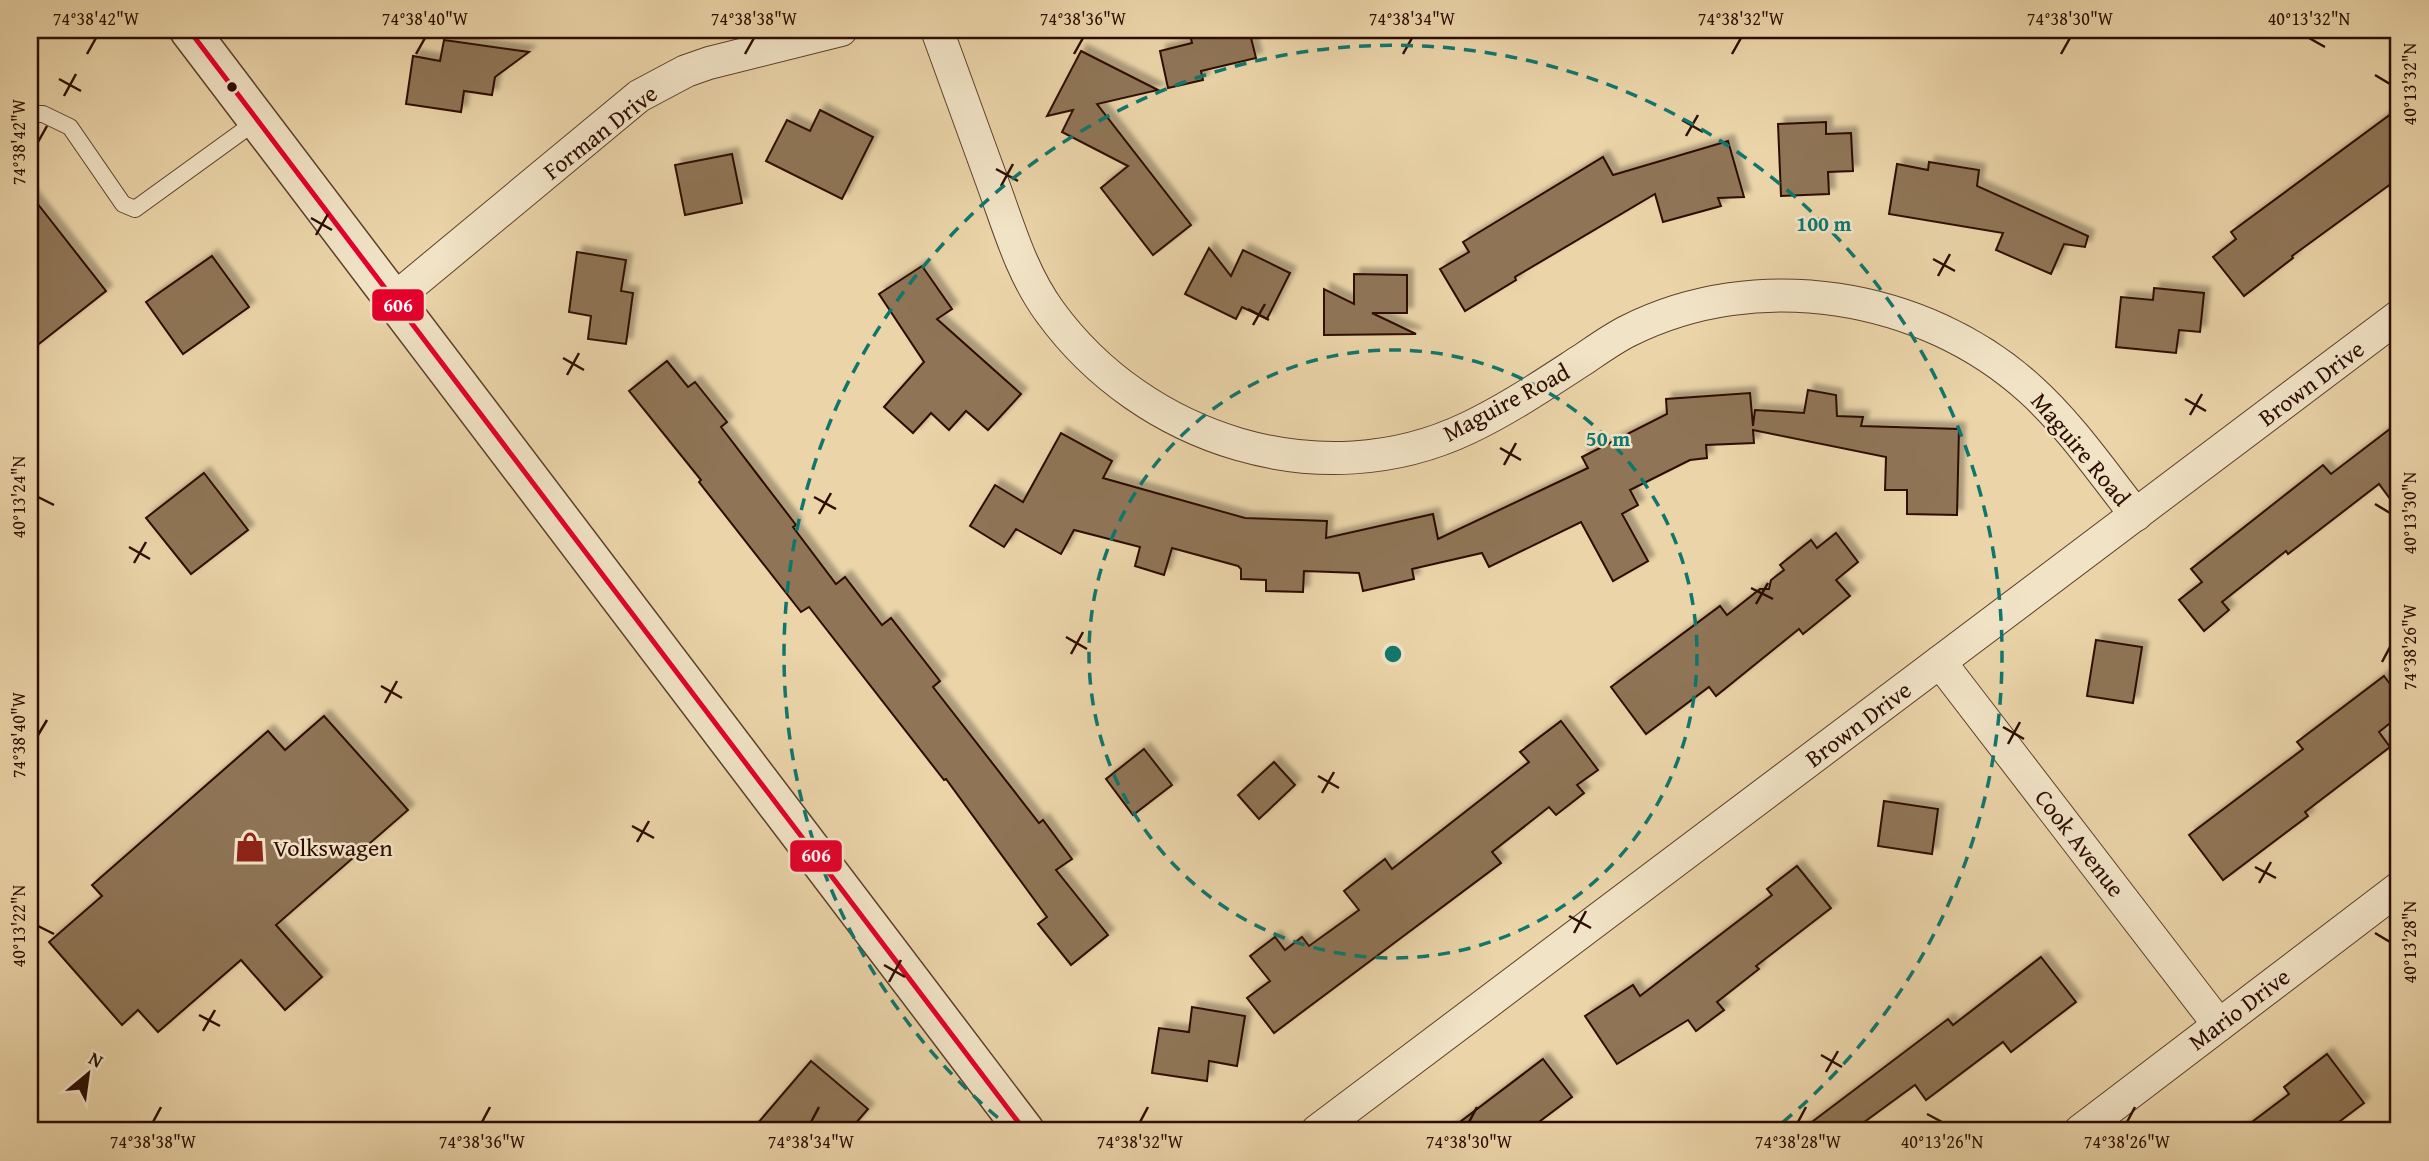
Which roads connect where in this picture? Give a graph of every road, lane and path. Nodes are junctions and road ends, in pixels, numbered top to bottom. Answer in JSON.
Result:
{"nodes":[{"id":1,"x":189,"y":30,"type":"edge"},
{"id":2,"x":841,"y":30,"type":"edge"},
{"id":3,"x":937,"y":30,"type":"edge"},
{"id":4,"x":30,"y":114,"type":"edge"},
{"id":5,"x":258,"y":120,"type":"junction"},
{"id":6,"x":393,"y":300,"type":"junction"},
{"id":7,"x":2399,"y":316,"type":"edge"},
{"id":8,"x":2136,"y":514,"type":"junction"},
{"id":9,"x":1940,"y":662,"type":"junction"},
{"id":10,"x":2399,"y":888,"type":"edge"},
{"id":11,"x":2219,"y":1025,"type":"junction"},
{"id":12,"x":1025,"y":1131,"type":"edge"},
{"id":13,"x":1317,"y":1131,"type":"edge"},
{"id":14,"x":2080,"y":1131,"type":"edge"}],
"edges":[{"from":1,"to":5,"type":"street"},
{"from":2,"to":6,"type":"street","name":"Forman Drive"},
{"from":3,"to":8,"type":"street","name":"Maguire Road"},
{"from":4,"to":5,"type":"lane"},
{"from":5,"to":6,"type":"street"},
{"from":6,"to":12,"type":"street"},
{"from":7,"to":8,"type":"street","name":"Brown Drive"},
{"from":8,"to":9,"type":"street","name":"Brown Drive"},
{"from":9,"to":11,"type":"street","name":"Cook Avenue"},
{"from":9,"to":13,"type":"street","name":"Brown Drive"},
{"from":10,"to":11,"type":"street","name":"Mario Drive"},
{"from":11,"to":14,"type":"street","name":"Mario Drive"}]}
